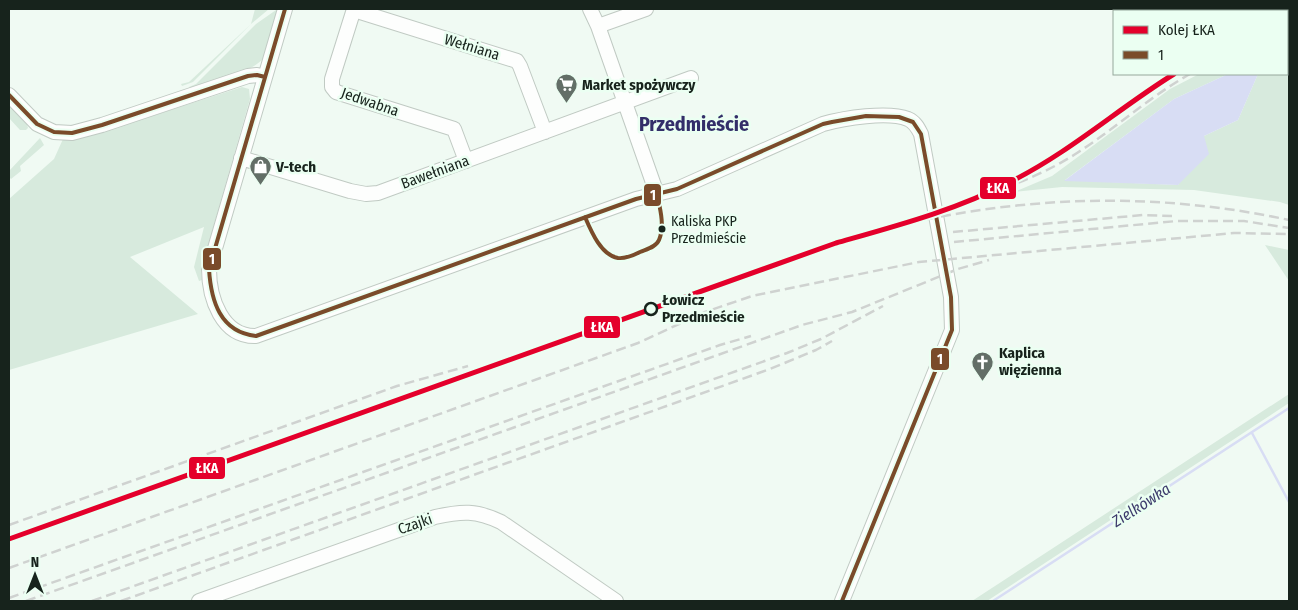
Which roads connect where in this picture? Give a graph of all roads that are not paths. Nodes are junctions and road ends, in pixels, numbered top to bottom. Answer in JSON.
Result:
{"nodes":[{"id":1,"x":285,"y":9,"type":"edge"},
{"id":2,"x":354,"y":9,"type":"edge"},
{"id":3,"x":590,"y":9,"type":"edge"},
{"id":4,"x":646,"y":9,"type":"edge"},
{"id":5,"x":598,"y":26,"type":"junction"},
{"id":6,"x":265,"y":77,"type":"junction"},
{"id":7,"x":691,"y":78,"type":"dead end"},
{"id":8,"x":9,"y":95,"type":"edge"},
{"id":9,"x":625,"y":102,"type":"junction"},
{"id":10,"x":544,"y":132,"type":"junction"},
{"id":11,"x":241,"y":158,"type":"junction"},
{"id":12,"x":466,"y":161,"type":"junction"},
{"id":13,"x":657,"y":194,"type":"junction"},
{"id":14,"x":199,"y":601,"type":"edge"},
{"id":15,"x":616,"y":601,"type":"edge"},
{"id":16,"x":842,"y":601,"type":"edge"}],
"edges":[{"from":1,"to":6,"type":"street"},
{"from":2,"to":10,"type":"street","name":"Wełniana"},
{"from":2,"to":12,"type":"street","name":"Jedwabna"},
{"from":3,"to":5,"type":"street"},
{"from":4,"to":5,"type":"street"},
{"from":5,"to":9,"type":"street"},
{"from":6,"to":8,"type":"street"},
{"from":6,"to":11,"type":"street"},
{"from":7,"to":9,"type":"street","name":"Bawełniana"},
{"from":9,"to":10,"type":"street","name":"Bawełniana"},
{"from":9,"to":13,"type":"street"},
{"from":10,"to":12,"type":"street","name":"Bawełniana"},
{"from":11,"to":12,"type":"street","name":"Bawełniana"},
{"from":11,"to":13,"type":"street"},
{"from":13,"to":16,"type":"street"},
{"from":14,"to":15,"type":"street","name":"Czajki"}]}
